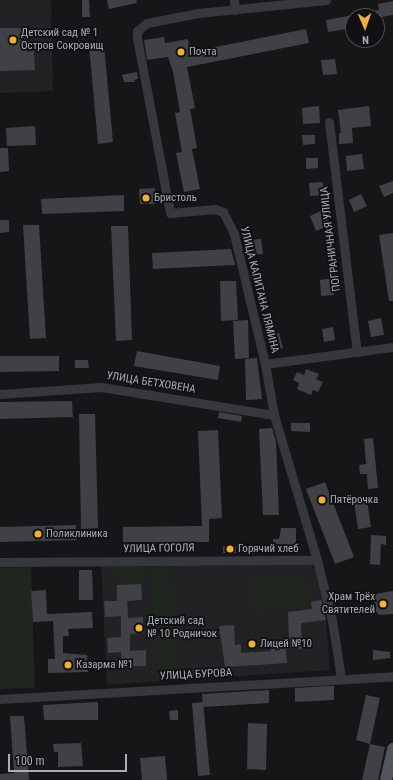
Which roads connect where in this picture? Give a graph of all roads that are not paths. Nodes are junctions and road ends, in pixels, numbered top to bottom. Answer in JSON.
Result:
{"nodes":[{"id":1,"x":234,"y":0,"type":"edge"},
{"id":2,"x":326,"y":0,"type":"edge"},
{"id":3,"x":235,"y":10,"type":"junction"},
{"id":4,"x":329,"y":122,"type":"dead end"},
{"id":5,"x":393,"y":347,"type":"edge"},
{"id":6,"x":357,"y":352,"type":"junction"},
{"id":7,"x":265,"y":364,"type":"junction"},
{"id":8,"x":0,"y":394,"type":"edge"},
{"id":9,"x":274,"y":415,"type":"junction"},
{"id":10,"x":317,"y":560,"type":"junction"},
{"id":11,"x":0,"y":562,"type":"edge"},
{"id":12,"x":393,"y":676,"type":"edge"},
{"id":13,"x":341,"y":678,"type":"junction"},
{"id":14,"x":0,"y":699,"type":"edge"},
{"id":15,"x":393,"y":749,"type":"edge"},
{"id":16,"x":386,"y":780,"type":"edge"}],
"edges":[{"from":1,"to":3,"type":"street"},
{"from":2,"to":3,"type":"street","name":"УЛИЦА КАПИТАНА ЛЯМИНА"},
{"from":3,"to":7,"type":"street","name":"УЛИЦА КАПИТАНА ЛЯМИНА"},
{"from":4,"to":6,"type":"street","name":"ПОГРАНИЧНАЯ УЛИЦА"},
{"from":5,"to":6,"type":"street"},
{"from":6,"to":7,"type":"street"},
{"from":7,"to":9,"type":"street","name":"УЛИЦА КАПИТАНА ЛЯМИНА"},
{"from":8,"to":9,"type":"street","name":"УЛИЦА БЕТХОВЕНА"},
{"from":9,"to":10,"type":"street","name":"УЛИЦА КАПИТАНА ЛЯМИНА"},
{"from":10,"to":11,"type":"street","name":"УЛИЦА ГОГОЛЯ"},
{"from":10,"to":13,"type":"street","name":"УЛИЦА КАПИТАНА ЛЯМИНА"},
{"from":12,"to":13,"type":"street","name":"УЛИЦА БУРОВА"},
{"from":13,"to":14,"type":"street","name":"УЛИЦА БУРОВА"},
{"from":15,"to":16,"type":"main road"}]}
